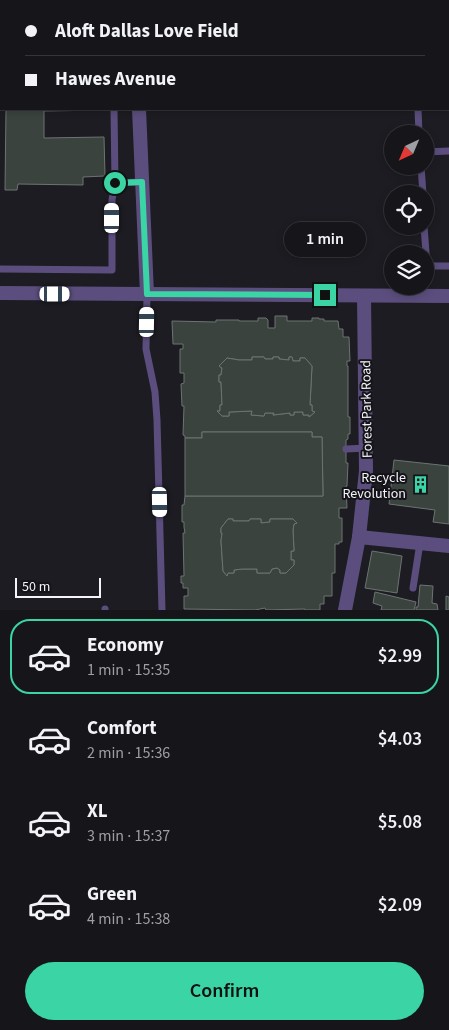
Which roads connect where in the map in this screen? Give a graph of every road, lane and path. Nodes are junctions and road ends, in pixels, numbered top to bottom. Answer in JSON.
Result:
{"nodes":[{"id":1,"x":114,"y":110,"type":"edge"},
{"id":2,"x":139,"y":110,"type":"edge"},
{"id":3,"x":418,"y":110,"type":"edge"},
{"id":4,"x":419,"y":125,"type":"edge"},
{"id":5,"x":449,"y":150,"type":"edge"},
{"id":6,"x":434,"y":151,"type":"edge"},
{"id":7,"x":142,"y":182,"type":"junction"},
{"id":8,"x":115,"y":183,"type":"junction"},
{"id":9,"x":425,"y":235,"type":"edge"},
{"id":10,"x":449,"y":266,"type":"edge"},
{"id":11,"x":0,"y":269,"type":"edge"},
{"id":12,"x":0,"y":293,"type":"edge"},
{"id":13,"x":147,"y":294,"type":"junction"},
{"id":14,"x":364,"y":296,"type":"junction"},
{"id":15,"x":449,"y":296,"type":"edge"},
{"id":16,"x":367,"y":448,"type":"junction"},
{"id":17,"x":346,"y":449,"type":"dead end"},
{"id":18,"x":359,"y":537,"type":"junction"},
{"id":19,"x":420,"y":543,"type":"junction"},
{"id":20,"x":449,"y":546,"type":"edge"},
{"id":21,"x":412,"y":588,"type":"dead end"},
{"id":22,"x":162,"y":610,"type":"edge"},
{"id":23,"x":345,"y":610,"type":"edge"}],
"edges":[{"from":1,"to":8,"type":"lane"},
{"from":2,"to":7,"type":"street"},
{"from":3,"to":4,"type":"lane"},
{"from":5,"to":6,"type":"lane"},
{"from":7,"to":8,"type":"lane"},
{"from":7,"to":13,"type":"street"},
{"from":8,"to":11,"type":"lane"},
{"from":9,"to":10,"type":"lane"},
{"from":12,"to":13,"type":"street"},
{"from":13,"to":14,"type":"street"},
{"from":13,"to":22,"type":"lane"},
{"from":14,"to":15,"type":"street"},
{"from":14,"to":16,"type":"street","name":"Forest Park Road"},
{"from":16,"to":17,"type":"lane"},
{"from":16,"to":18,"type":"street","name":"Forest Park Road"},
{"from":18,"to":19,"type":"street"},
{"from":18,"to":23,"type":"street","name":"Forest Park Road"},
{"from":19,"to":20,"type":"street"},
{"from":19,"to":21,"type":"lane"}]}
